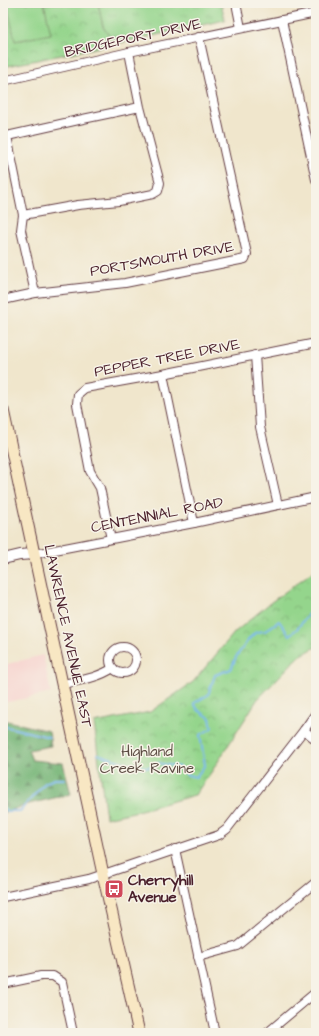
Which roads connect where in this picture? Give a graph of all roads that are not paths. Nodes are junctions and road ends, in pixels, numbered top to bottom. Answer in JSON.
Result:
{"nodes":[{"id":1,"x":236,"y":3,"type":"edge"},
{"id":2,"x":316,"y":13,"type":"edge"},
{"id":3,"x":282,"y":20,"type":"junction"},
{"id":4,"x":241,"y":28,"type":"junction"},
{"id":5,"x":199,"y":37,"type":"junction"},
{"id":6,"x":129,"y":52,"type":"junction"},
{"id":7,"x":3,"y":81,"type":"edge"},
{"id":8,"x":140,"y":107,"type":"junction"},
{"id":9,"x":5,"y":134,"type":"edge"},
{"id":10,"x":316,"y":180,"type":"edge"},
{"id":11,"x":23,"y":215,"type":"junction"},
{"id":12,"x":35,"y":293,"type":"junction"},
{"id":13,"x":3,"y":300,"type":"edge"},
{"id":14,"x":316,"y":343,"type":"edge"},
{"id":15,"x":255,"y":356,"type":"junction"},
{"id":16,"x":163,"y":374,"type":"junction"},
{"id":17,"x":3,"y":410,"type":"edge"},
{"id":18,"x":316,"y":497,"type":"edge"},
{"id":19,"x":278,"y":505,"type":"junction"},
{"id":20,"x":194,"y":523,"type":"junction"},
{"id":21,"x":111,"y":539,"type":"junction"},
{"id":22,"x":34,"y":554,"type":"junction"},
{"id":23,"x":3,"y":559,"type":"edge"},
{"id":24,"x":113,"y":668,"type":"dead end"},
{"id":25,"x":63,"y":684,"type":"junction"},
{"id":26,"x":316,"y":713,"type":"edge"},
{"id":27,"x":304,"y":730,"type":"junction"},
{"id":28,"x":316,"y":740,"type":"edge"},
{"id":29,"x":175,"y":849,"type":"junction"},
{"id":30,"x":103,"y":874,"type":"junction"},
{"id":31,"x":316,"y":882,"type":"edge"},
{"id":32,"x":3,"y":897,"type":"edge"},
{"id":33,"x":198,"y":957,"type":"junction"},
{"id":34,"x":3,"y":984,"type":"edge"},
{"id":35,"x":316,"y":992,"type":"edge"},
{"id":36,"x":73,"y":1033,"type":"edge"},
{"id":37,"x":139,"y":1033,"type":"edge"},
{"id":38,"x":215,"y":1033,"type":"edge"},
{"id":39,"x":267,"y":1033,"type":"edge"}],
"edges":[{"from":1,"to":4,"type":"street"},
{"from":2,"to":3,"type":"street","name":"BRIDGEPORT DRIVE"},
{"from":3,"to":4,"type":"street","name":"BRIDGEPORT DRIVE"},
{"from":3,"to":10,"type":"street"},
{"from":4,"to":5,"type":"street","name":"BRIDGEPORT DRIVE"},
{"from":5,"to":6,"type":"street","name":"BRIDGEPORT DRIVE"},
{"from":5,"to":12,"type":"street","name":"PORTSMOUTH DRIVE"},
{"from":6,"to":7,"type":"street","name":"BRIDGEPORT DRIVE"},
{"from":6,"to":8,"type":"street"},
{"from":8,"to":9,"type":"street"},
{"from":8,"to":11,"type":"street"},
{"from":9,"to":11,"type":"street"},
{"from":11,"to":12,"type":"street"},
{"from":12,"to":13,"type":"street","name":"PORTSMOUTH DRIVE"},
{"from":14,"to":15,"type":"street","name":"PEPPER TREE DRIVE"},
{"from":15,"to":16,"type":"street","name":"PEPPER TREE DRIVE"},
{"from":15,"to":19,"type":"street"},
{"from":16,"to":20,"type":"street"},
{"from":16,"to":21,"type":"street","name":"PEPPER TREE DRIVE"},
{"from":17,"to":22,"type":"main road","name":"LAWRENCE AVENUE EAST"},
{"from":18,"to":19,"type":"street","name":"CENTENNIAL ROAD"},
{"from":19,"to":20,"type":"street","name":"CENTENNIAL ROAD"},
{"from":20,"to":21,"type":"street","name":"CENTENNIAL ROAD"},
{"from":21,"to":22,"type":"street","name":"CENTENNIAL ROAD"},
{"from":22,"to":23,"type":"street","name":"CENTENNIAL ROAD"},
{"from":22,"to":25,"type":"main road","name":"LAWRENCE AVENUE EAST"},
{"from":24,"to":25,"type":"street"},
{"from":25,"to":30,"type":"main road","name":"LAWRENCE AVENUE EAST"},
{"from":26,"to":27,"type":"street"},
{"from":27,"to":28,"type":"street"},
{"from":27,"to":29,"type":"street"},
{"from":29,"to":30,"type":"street"},
{"from":29,"to":33,"type":"street"},
{"from":30,"to":32,"type":"street"},
{"from":30,"to":37,"type":"main road","name":"LAWRENCE AVENUE EAST"},
{"from":31,"to":33,"type":"street"},
{"from":33,"to":38,"type":"street"},
{"from":34,"to":36,"type":"street"},
{"from":35,"to":39,"type":"street"}]}
